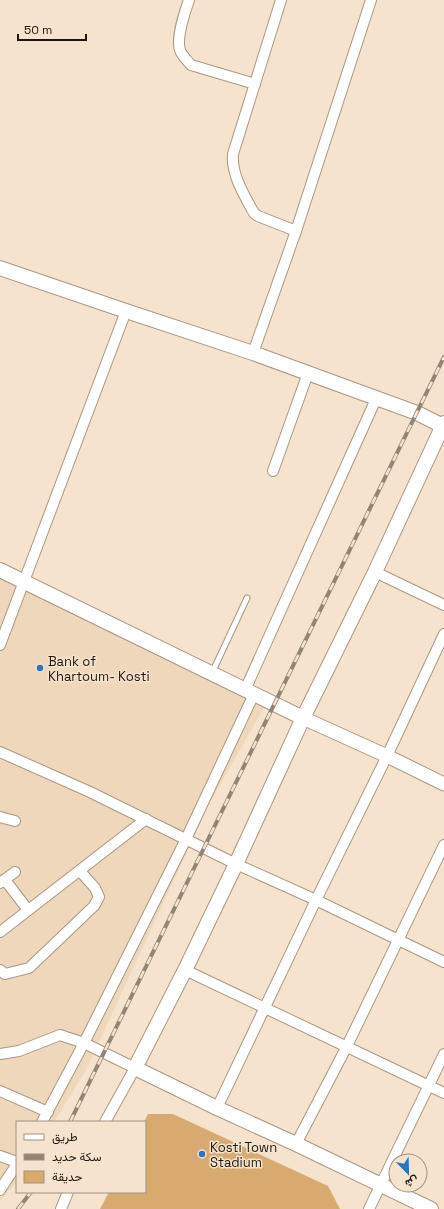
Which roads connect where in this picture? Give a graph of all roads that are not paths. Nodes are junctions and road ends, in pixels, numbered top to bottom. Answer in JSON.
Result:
{"nodes":[{"id":1,"x":189,"y":0,"type":"edge"},
{"id":2,"x":281,"y":0,"type":"edge"},
{"id":3,"x":371,"y":0,"type":"edge"},
{"id":4,"x":255,"y":84,"type":"junction"},
{"id":5,"x":296,"y":231,"type":"junction"},
{"id":6,"x":0,"y":268,"type":"edge"},
{"id":7,"x":126,"y":311,"type":"junction"},
{"id":8,"x":253,"y":353,"type":"junction"},
{"id":9,"x":308,"y":373,"type":"junction"},
{"id":10,"x":376,"y":399,"type":"junction"},
{"id":11,"x":444,"y":425,"type":"edge"},
{"id":12,"x":273,"y":471,"type":"dead end"},
{"id":13,"x":0,"y":570,"type":"edge"},
{"id":14,"x":375,"y":572,"type":"junction"},
{"id":15,"x":24,"y":582,"type":"junction"},
{"id":16,"x":247,"y":598,"type":"dead end"},
{"id":17,"x":444,"y":605,"type":"edge"},
{"id":18,"x":444,"y":634,"type":"edge"},
{"id":19,"x":0,"y":645,"type":"edge"},
{"id":20,"x":212,"y":674,"type":"junction"},
{"id":21,"x":250,"y":692,"type":"junction"},
{"id":22,"x":303,"y":718,"type":"junction"},
{"id":23,"x":0,"y":752,"type":"edge"},
{"id":24,"x":387,"y":756,"type":"junction"},
{"id":25,"x":444,"y":784,"type":"edge"},
{"id":26,"x":0,"y":817,"type":"edge"},
{"id":27,"x":146,"y":819,"type":"junction"},
{"id":28,"x":15,"y":821,"type":"dead end"},
{"id":29,"x":186,"y":839,"type":"junction"},
{"id":30,"x":444,"y":845,"type":"edge"},
{"id":31,"x":236,"y":864,"type":"junction"},
{"id":32,"x":80,"y":870,"type":"junction"},
{"id":33,"x":15,"y":872,"type":"dead end"},
{"id":34,"x":2,"y":882,"type":"edge"},
{"id":35,"x":316,"y":900,"type":"junction"},
{"id":36,"x":28,"y":910,"type":"junction"},
{"id":37,"x":0,"y":932,"type":"edge"},
{"id":38,"x":399,"y":940,"type":"junction"},
{"id":39,"x":444,"y":962,"type":"edge"},
{"id":40,"x":185,"y":970,"type":"junction"},
{"id":41,"x":2,"y":974,"type":"edge"},
{"id":42,"x":265,"y":1008,"type":"junction"},
{"id":43,"x":84,"y":1043,"type":"junction"},
{"id":44,"x":347,"y":1046,"type":"junction"},
{"id":45,"x":0,"y":1054,"type":"edge"},
{"id":46,"x":444,"y":1054,"type":"edge"},
{"id":47,"x":135,"y":1068,"type":"junction"},
{"id":48,"x":428,"y":1086,"type":"junction"},
{"id":49,"x":0,"y":1091,"type":"edge"},
{"id":50,"x":444,"y":1093,"type":"edge"},
{"id":51,"x":217,"y":1108,"type":"junction"},
{"id":52,"x":48,"y":1112,"type":"junction"},
{"id":53,"x":43,"y":1121,"type":"edge"},
{"id":54,"x":106,"y":1121,"type":"edge"},
{"id":55,"x":296,"y":1144,"type":"junction"},
{"id":56,"x":0,"y":1156,"type":"edge"},
{"id":57,"x":16,"y":1163,"type":"edge"},
{"id":58,"x":16,"y":1165,"type":"edge"},
{"id":59,"x":381,"y":1184,"type":"junction"},
{"id":60,"x":0,"y":1190,"type":"edge"},
{"id":61,"x":68,"y":1193,"type":"edge"},
{"id":62,"x":61,"y":1209,"type":"edge"},
{"id":63,"x":369,"y":1209,"type":"edge"},
{"id":64,"x":431,"y":1209,"type":"edge"}],
"edges":[{"from":1,"to":4,"type":"street"},
{"from":2,"to":4,"type":"street"},
{"from":3,"to":5,"type":"street"},
{"from":4,"to":5,"type":"street"},
{"from":5,"to":8,"type":"street"},
{"from":6,"to":7,"type":"main road"},
{"from":7,"to":8,"type":"main road"},
{"from":7,"to":15,"type":"street"},
{"from":8,"to":9,"type":"main road"},
{"from":9,"to":10,"type":"main road"},
{"from":9,"to":12,"type":"street"},
{"from":10,"to":11,"type":"main road"},
{"from":10,"to":21,"type":"street"},
{"from":11,"to":14,"type":"main road"},
{"from":13,"to":15,"type":"main road"},
{"from":14,"to":17,"type":"street"},
{"from":14,"to":22,"type":"main road"},
{"from":15,"to":19,"type":"street"},
{"from":15,"to":20,"type":"main road"},
{"from":16,"to":20,"type":"lane"},
{"from":18,"to":24,"type":"street"},
{"from":20,"to":21,"type":"main road"},
{"from":21,"to":22,"type":"main road"},
{"from":21,"to":29,"type":"street"},
{"from":22,"to":24,"type":"street"},
{"from":22,"to":31,"type":"main road"},
{"from":23,"to":27,"type":"street"},
{"from":24,"to":25,"type":"street"},
{"from":24,"to":35,"type":"street"},
{"from":26,"to":28,"type":"street"},
{"from":27,"to":29,"type":"street"},
{"from":27,"to":32,"type":"street"},
{"from":29,"to":31,"type":"street"},
{"from":29,"to":43,"type":"street"},
{"from":30,"to":38,"type":"street"},
{"from":31,"to":35,"type":"street"},
{"from":31,"to":40,"type":"main road"},
{"from":32,"to":36,"type":"street"},
{"from":32,"to":41,"type":"street"},
{"from":33,"to":34,"type":"street"},
{"from":34,"to":36,"type":"street"},
{"from":35,"to":38,"type":"street"},
{"from":35,"to":42,"type":"street"},
{"from":36,"to":37,"type":"street"},
{"from":38,"to":39,"type":"street"},
{"from":38,"to":44,"type":"street"},
{"from":40,"to":42,"type":"street"},
{"from":40,"to":47,"type":"main road"},
{"from":42,"to":44,"type":"street"},
{"from":42,"to":51,"type":"street"},
{"from":43,"to":45,"type":"street"},
{"from":43,"to":47,"type":"street"},
{"from":43,"to":52,"type":"street"},
{"from":44,"to":48,"type":"street"},
{"from":44,"to":55,"type":"street"},
{"from":46,"to":48,"type":"street"},
{"from":47,"to":51,"type":"main road"},
{"from":47,"to":54,"type":"street"},
{"from":48,"to":50,"type":"street"},
{"from":48,"to":59,"type":"street"},
{"from":49,"to":52,"type":"street"},
{"from":51,"to":55,"type":"main road"},
{"from":52,"to":53,"type":"street"},
{"from":55,"to":59,"type":"main road"},
{"from":56,"to":57,"type":"street"},
{"from":58,"to":60,"type":"street"},
{"from":59,"to":63,"type":"street"},
{"from":59,"to":64,"type":"main road"},
{"from":61,"to":62,"type":"street"}]}
